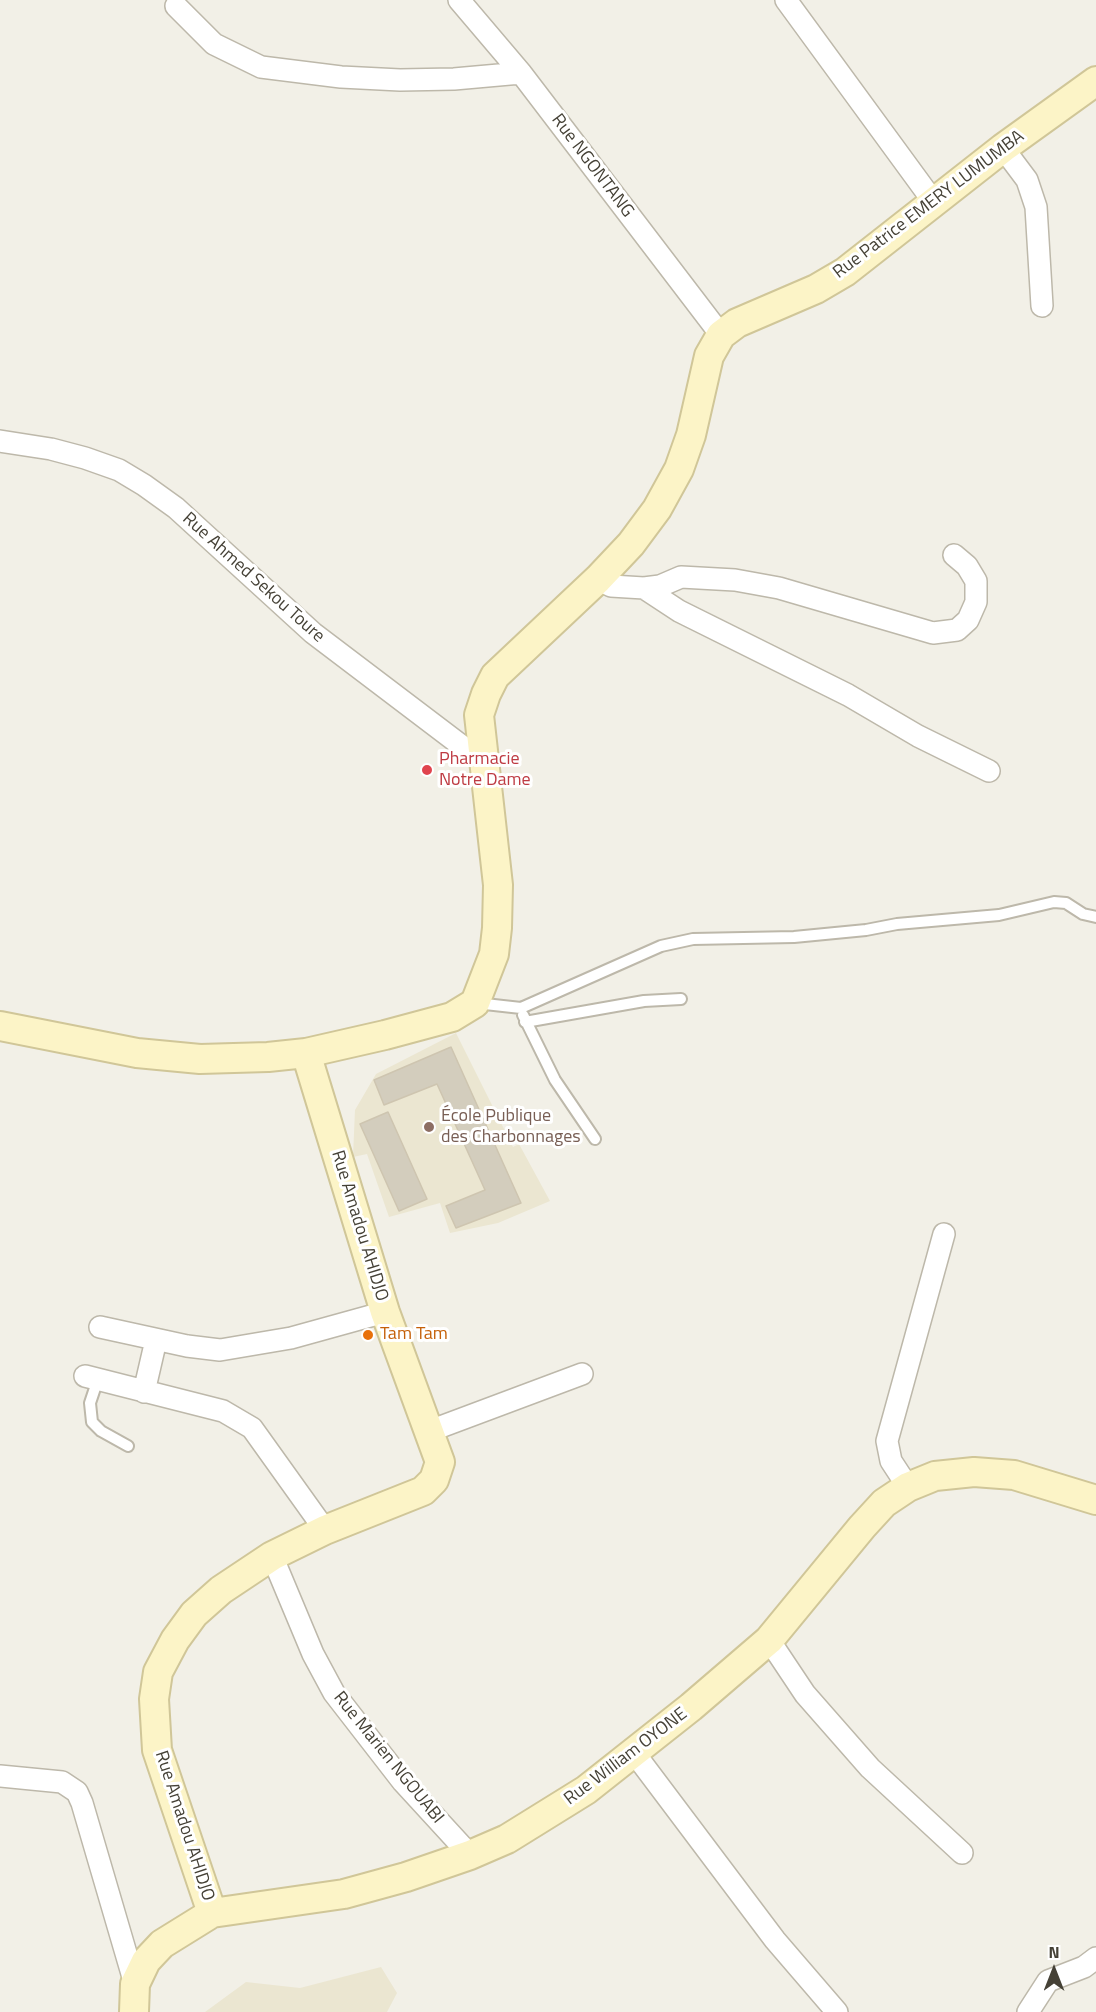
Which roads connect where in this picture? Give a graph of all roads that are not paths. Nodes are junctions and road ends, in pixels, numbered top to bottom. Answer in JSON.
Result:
{"nodes":[{"id":1,"x":459,"y":0,"type":"edge"},
{"id":2,"x":786,"y":0,"type":"edge"},
{"id":3,"x":176,"y":6,"type":"dead end"},
{"id":4,"x":521,"y":73,"type":"junction"},
{"id":5,"x":1096,"y":81,"type":"edge"},
{"id":6,"x":1003,"y":148,"type":"junction"},
{"id":7,"x":933,"y":201,"type":"junction"},
{"id":8,"x":1042,"y":306,"type":"dead end"},
{"id":9,"x":721,"y":335,"type":"junction"},
{"id":10,"x":0,"y":441,"type":"edge"},
{"id":11,"x":954,"y":555,"type":"dead end"},
{"id":12,"x":598,"y":579,"type":"junction"},
{"id":13,"x":644,"y":588,"type":"junction"},
{"id":14,"x":483,"y":762,"type":"junction"},
{"id":15,"x":989,"y":771,"type":"dead end"},
{"id":16,"x":1096,"y":917,"type":"edge"},
{"id":17,"x":681,"y":999,"type":"dead end"},
{"id":18,"x":475,"y":1003,"type":"junction"},
{"id":19,"x":521,"y":1008,"type":"junction"},
{"id":20,"x":525,"y":1022,"type":"junction"},
{"id":21,"x":0,"y":1026,"type":"edge"},
{"id":22,"x":306,"y":1053,"type":"junction"},
{"id":23,"x":595,"y":1138,"type":"dead end"},
{"id":24,"x":944,"y":1234,"type":"dead end"},
{"id":25,"x":385,"y":1312,"type":"junction"},
{"id":26,"x":100,"y":1327,"type":"dead end"},
{"id":27,"x":156,"y":1340,"type":"junction"},
{"id":28,"x":582,"y":1374,"type":"dead end"},
{"id":29,"x":92,"y":1378,"type":"joint"},
{"id":30,"x":144,"y":1392,"type":"junction"},
{"id":31,"x":427,"y":1432,"type":"junction"},
{"id":32,"x":128,"y":1446,"type":"dead end"},
{"id":33,"x":908,"y":1487,"type":"junction"},
{"id":34,"x":1096,"y":1500,"type":"edge"},
{"id":35,"x":325,"y":1530,"type":"junction"},
{"id":36,"x":272,"y":1556,"type":"junction"},
{"id":37,"x":769,"y":1640,"type":"junction"},
{"id":38,"x":634,"y":1754,"type":"junction"},
{"id":39,"x":0,"y":1776,"type":"edge"},
{"id":40,"x":962,"y":1853,"type":"dead end"},
{"id":41,"x":470,"y":1855,"type":"junction"},
{"id":42,"x":212,"y":1913,"type":"junction"},
{"id":43,"x":1096,"y":1958,"type":"edge"},
{"id":44,"x":135,"y":1984,"type":"junction"},
{"id":45,"x":134,"y":2012,"type":"edge"},
{"id":46,"x":837,"y":2012,"type":"edge"},
{"id":47,"x":1028,"y":2012,"type":"edge"}],
"edges":[{"from":1,"to":4,"type":"street","name":"Rue NGONTANG"},
{"from":2,"to":7,"type":"street"},
{"from":3,"to":4,"type":"street"},
{"from":4,"to":9,"type":"street","name":"Rue NGONTANG"},
{"from":5,"to":6,"type":"street","name":"Rue Patrice EMERY LUMUMBA"},
{"from":6,"to":7,"type":"street","name":"Rue Patrice EMERY LUMUMBA"},
{"from":6,"to":8,"type":"street"},
{"from":7,"to":9,"type":"street","name":"Rue Patrice EMERY LUMUMBA"},
{"from":9,"to":12,"type":"street"},
{"from":10,"to":14,"type":"street","name":"Rue Ahmed Sekou Toure"},
{"from":11,"to":13,"type":"street"},
{"from":12,"to":13,"type":"street"},
{"from":12,"to":14,"type":"street"},
{"from":13,"to":15,"type":"street"},
{"from":14,"to":18,"type":"street"},
{"from":16,"to":19,"type":"lane"},
{"from":17,"to":20,"type":"lane"},
{"from":18,"to":19,"type":"lane"},
{"from":18,"to":22,"type":"street"},
{"from":19,"to":20,"type":"lane"},
{"from":20,"to":23,"type":"lane"},
{"from":21,"to":22,"type":"street"},
{"from":22,"to":25,"type":"street","name":"Rue Amadou AHIDJO"},
{"from":24,"to":33,"type":"street"},
{"from":25,"to":27,"type":"street"},
{"from":25,"to":31,"type":"street","name":"Rue Amadou AHIDJO"},
{"from":26,"to":27,"type":"street"},
{"from":27,"to":30,"type":"street"},
{"from":28,"to":31,"type":"street"},
{"from":29,"to":30,"type":"street"},
{"from":29,"to":32,"type":"lane"},
{"from":30,"to":35,"type":"street"},
{"from":31,"to":35,"type":"street","name":"Rue Amadou AHIDJO"},
{"from":33,"to":34,"type":"street","name":"Rue William OYONE"},
{"from":33,"to":37,"type":"street","name":"Rue William OYONE"},
{"from":35,"to":36,"type":"street","name":"Rue Amadou AHIDJO"},
{"from":36,"to":41,"type":"street","name":"Rue Marien NGOUABI"},
{"from":36,"to":42,"type":"street","name":"Rue Amadou AHIDJO"},
{"from":37,"to":38,"type":"street","name":"Rue William OYONE"},
{"from":37,"to":40,"type":"street"},
{"from":38,"to":41,"type":"street","name":"Rue William OYONE"},
{"from":38,"to":46,"type":"street"},
{"from":39,"to":44,"type":"street"},
{"from":41,"to":42,"type":"street","name":"Rue William OYONE"},
{"from":42,"to":44,"type":"street","name":"Rue William OYONE"},
{"from":43,"to":47,"type":"street"},
{"from":44,"to":45,"type":"street","name":"Rue William OYONE"}]}
